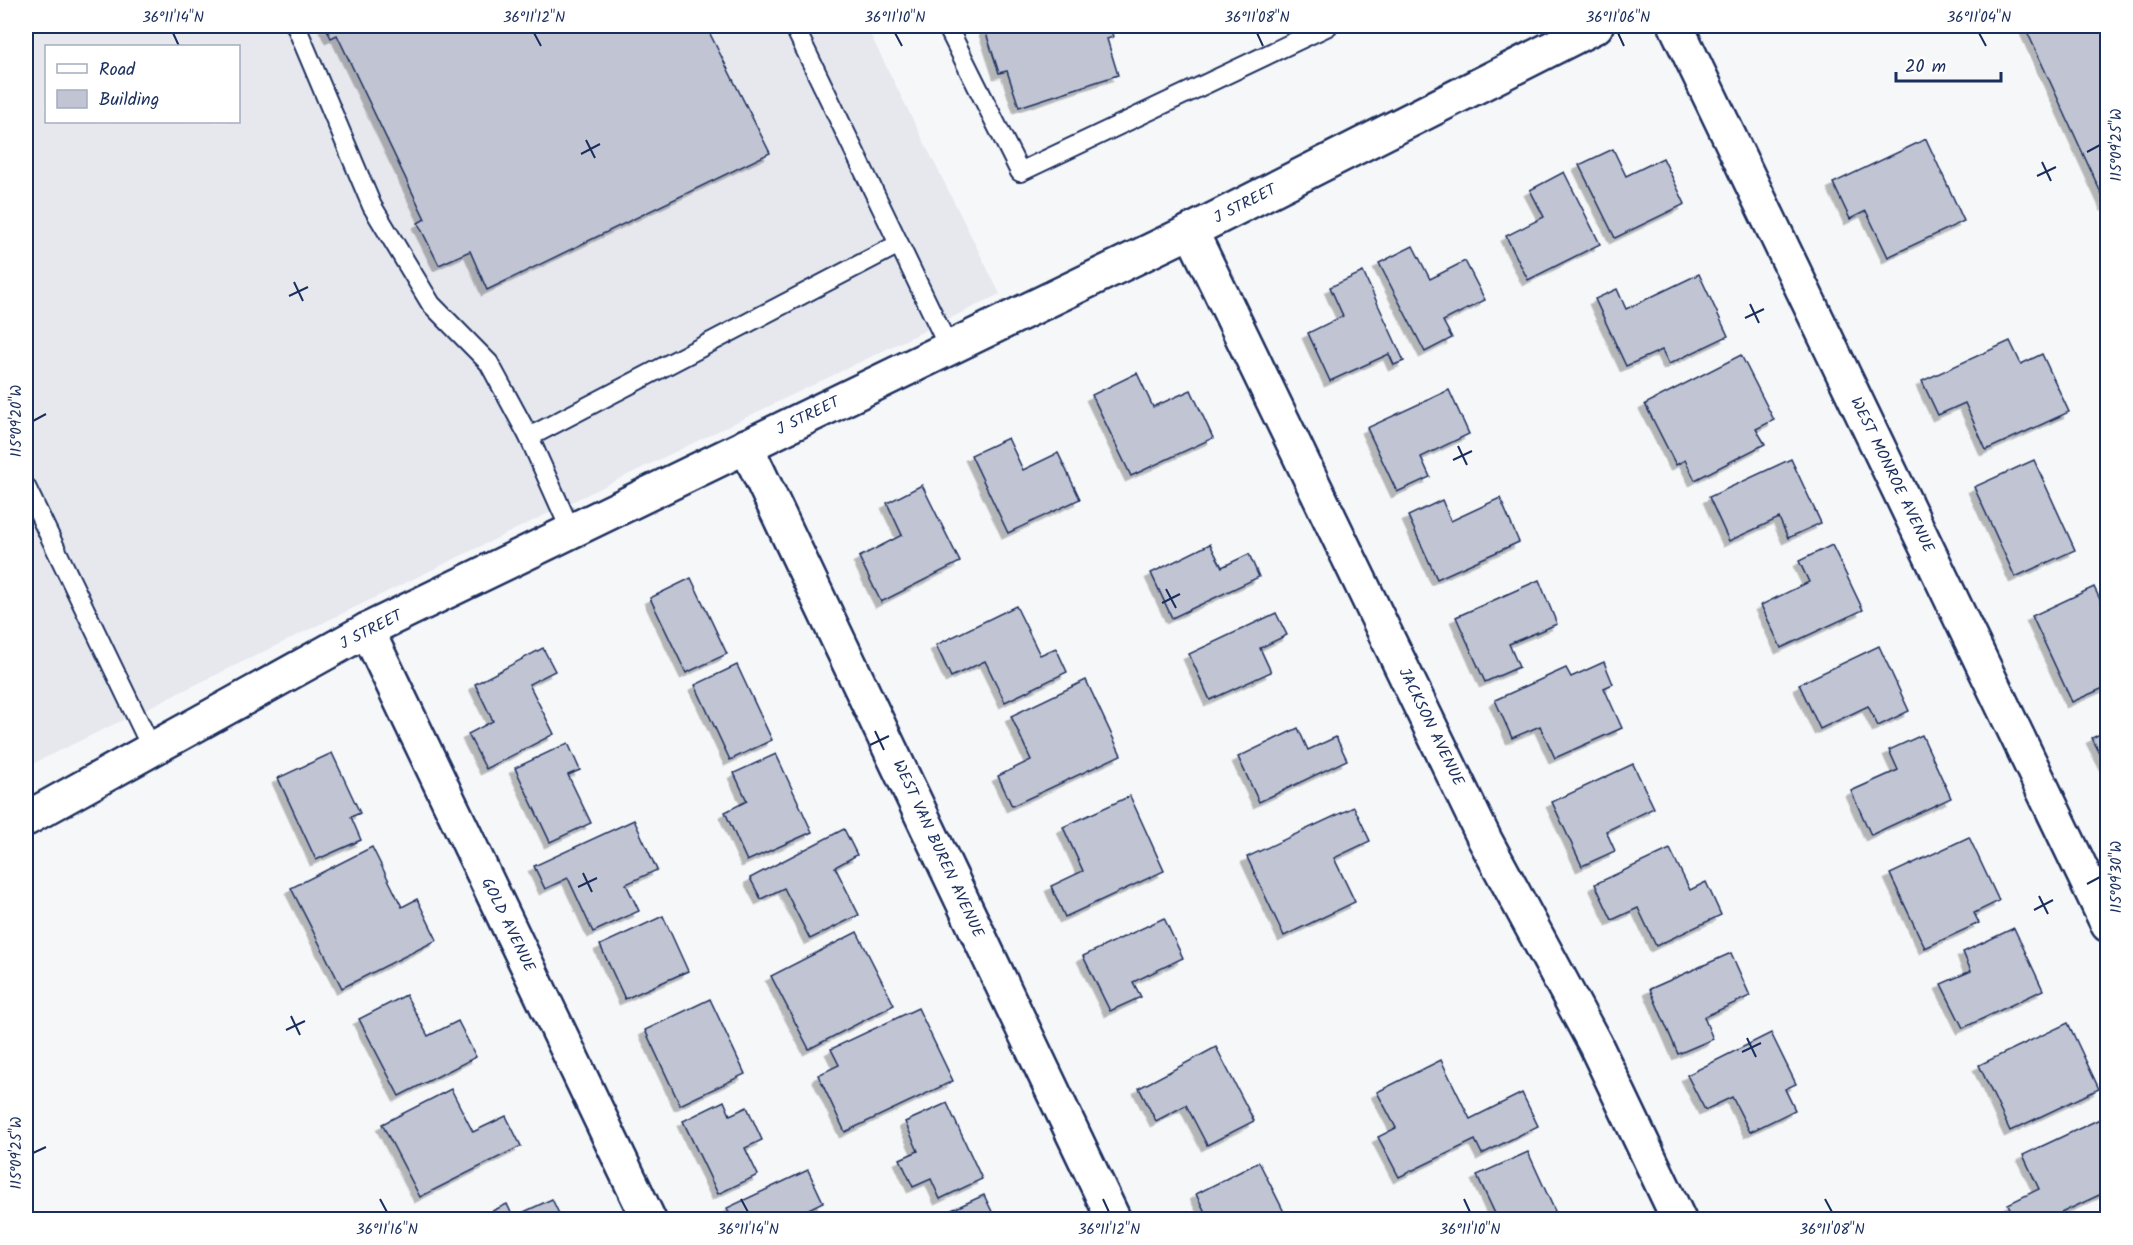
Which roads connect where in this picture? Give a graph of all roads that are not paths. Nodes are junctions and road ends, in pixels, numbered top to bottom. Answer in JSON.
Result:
{"nodes":[{"id":1,"x":296,"y":26,"type":"edge"},
{"id":2,"x":794,"y":26,"type":"edge"},
{"id":3,"x":947,"y":26,"type":"edge"},
{"id":4,"x":1328,"y":26,"type":"edge"},
{"id":5,"x":1596,"y":26,"type":"edge"},
{"id":6,"x":1676,"y":26,"type":"edge"},
{"id":7,"x":1191,"y":231,"type":"junction"},
{"id":8,"x":899,"y":244,"type":"junction"},
{"id":9,"x":949,"y":348,"type":"junction"},
{"id":10,"x":529,"y":437,"type":"junction"},
{"id":11,"x":746,"y":446,"type":"junction"},
{"id":12,"x":26,"y":487,"type":"edge"},
{"id":13,"x":571,"y":531,"type":"junction"},
{"id":14,"x":367,"y":630,"type":"junction"},
{"id":15,"x":152,"y":749,"type":"junction"},
{"id":16,"x":26,"y":819,"type":"edge"},
{"id":17,"x":2108,"y":925,"type":"edge"},
{"id":18,"x":649,"y":1220,"type":"edge"},
{"id":19,"x":1114,"y":1220,"type":"edge"},
{"id":20,"x":1679,"y":1220,"type":"edge"}],
"edges":[{"from":1,"to":10,"type":"lane"},
{"from":2,"to":8,"type":"lane"},
{"from":3,"to":4,"type":"lane"},
{"from":5,"to":7,"type":"street","name":"J STREET"},
{"from":6,"to":17,"type":"street","name":"WEST MONROE AVENUE"},
{"from":7,"to":9,"type":"street","name":"J STREET"},
{"from":7,"to":20,"type":"street","name":"JACKSON AVENUE"},
{"from":8,"to":9,"type":"lane"},
{"from":8,"to":10,"type":"lane"},
{"from":9,"to":11,"type":"street","name":"J STREET"},
{"from":10,"to":13,"type":"lane"},
{"from":11,"to":13,"type":"street","name":"J STREET"},
{"from":11,"to":19,"type":"street","name":"WEST VAN BUREN AVENUE"},
{"from":12,"to":15,"type":"lane"},
{"from":13,"to":14,"type":"street","name":"J STREET"},
{"from":14,"to":15,"type":"street","name":"J STREET"},
{"from":14,"to":18,"type":"street","name":"GOLD AVENUE"},
{"from":15,"to":16,"type":"street","name":"J STREET"}]}
